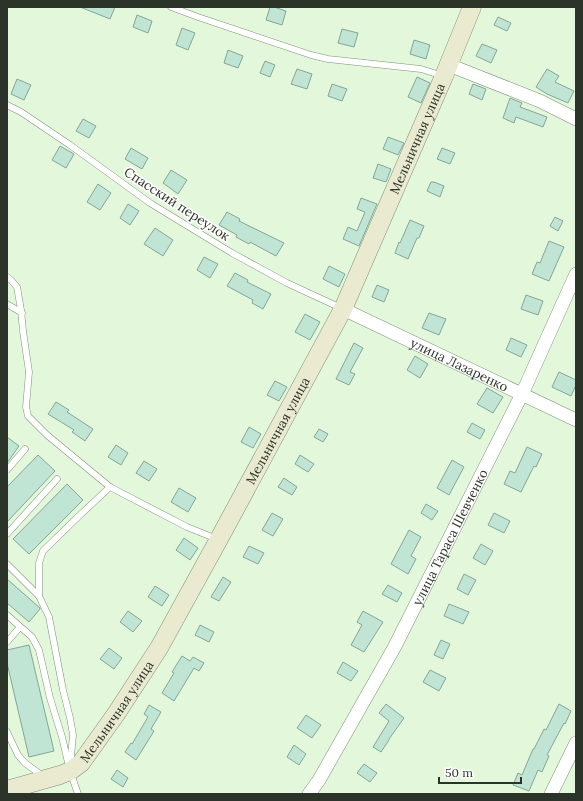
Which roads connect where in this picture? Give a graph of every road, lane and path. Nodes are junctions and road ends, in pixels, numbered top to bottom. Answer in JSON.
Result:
{"nodes":[{"id":1,"x":171,"y":7,"type":"edge"},
{"id":2,"x":472,"y":7,"type":"edge"},
{"id":3,"x":446,"y":70,"type":"junction"},
{"id":4,"x":7,"y":105,"type":"edge"},
{"id":5,"x":576,"y":119,"type":"edge"},
{"id":6,"x":576,"y":274,"type":"edge"},
{"id":7,"x":7,"y":277,"type":"edge"},
{"id":8,"x":7,"y":304,"type":"edge"},
{"id":9,"x":343,"y":309,"type":"junction"},
{"id":10,"x":22,"y":313,"type":"junction"},
{"id":11,"x":522,"y":394,"type":"junction"},
{"id":12,"x":576,"y":420,"type":"edge"},
{"id":13,"x":25,"y":449,"type":"dead end"},
{"id":14,"x":7,"y":470,"type":"edge"},
{"id":15,"x":57,"y":479,"type":"dead end"},
{"id":16,"x":110,"y":487,"type":"junction"},
{"id":17,"x":7,"y":534,"type":"edge"},
{"id":18,"x":218,"y":539,"type":"junction"},
{"id":19,"x":7,"y":564,"type":"edge"},
{"id":20,"x":39,"y":596,"type":"junction"},
{"id":21,"x":7,"y":615,"type":"edge"},
{"id":22,"x":20,"y":627,"type":"junction"},
{"id":23,"x":7,"y":642,"type":"edge"},
{"id":24,"x":7,"y":732,"type":"edge"},
{"id":25,"x":576,"y":743,"type":"edge"},
{"id":26,"x":70,"y":771,"type":"junction"},
{"id":27,"x":47,"y":779,"type":"junction"},
{"id":28,"x":7,"y":790,"type":"edge"},
{"id":29,"x":78,"y":794,"type":"edge"},
{"id":30,"x":309,"y":794,"type":"edge"},
{"id":31,"x":551,"y":794,"type":"edge"}],
"edges":[{"from":1,"to":3,"type":"lane"},
{"from":2,"to":3,"type":"main road","name":"Мельничная улица"},
{"from":3,"to":5,"type":"street"},
{"from":3,"to":9,"type":"main road","name":"Мельничная улица"},
{"from":4,"to":9,"type":"lane","name":"Спасский переулок"},
{"from":6,"to":11,"type":"street","name":"улица Тараса Шевченко"},
{"from":7,"to":10,"type":"lane"},
{"from":8,"to":10,"type":"lane"},
{"from":9,"to":11,"type":"street","name":"улица Лазаренко"},
{"from":9,"to":18,"type":"main road","name":"Мельничная улица"},
{"from":10,"to":16,"type":"lane"},
{"from":11,"to":12,"type":"street","name":"улица Лазаренко"},
{"from":11,"to":30,"type":"street","name":"улица Тараса Шевченко"},
{"from":13,"to":14,"type":"lane"},
{"from":15,"to":17,"type":"lane"},
{"from":16,"to":18,"type":"lane"},
{"from":16,"to":20,"type":"lane"},
{"from":18,"to":26,"type":"main road","name":"Мельничная улица"},
{"from":19,"to":20,"type":"lane"},
{"from":20,"to":26,"type":"lane"},
{"from":21,"to":22,"type":"lane"},
{"from":22,"to":23,"type":"lane"},
{"from":22,"to":26,"type":"lane"},
{"from":24,"to":27,"type":"lane"},
{"from":25,"to":31,"type":"street"},
{"from":26,"to":27,"type":"main road","name":"Мельничная улица"},
{"from":26,"to":29,"type":"lane"},
{"from":27,"to":28,"type":"main road","name":"Мельничная улица"}]}
